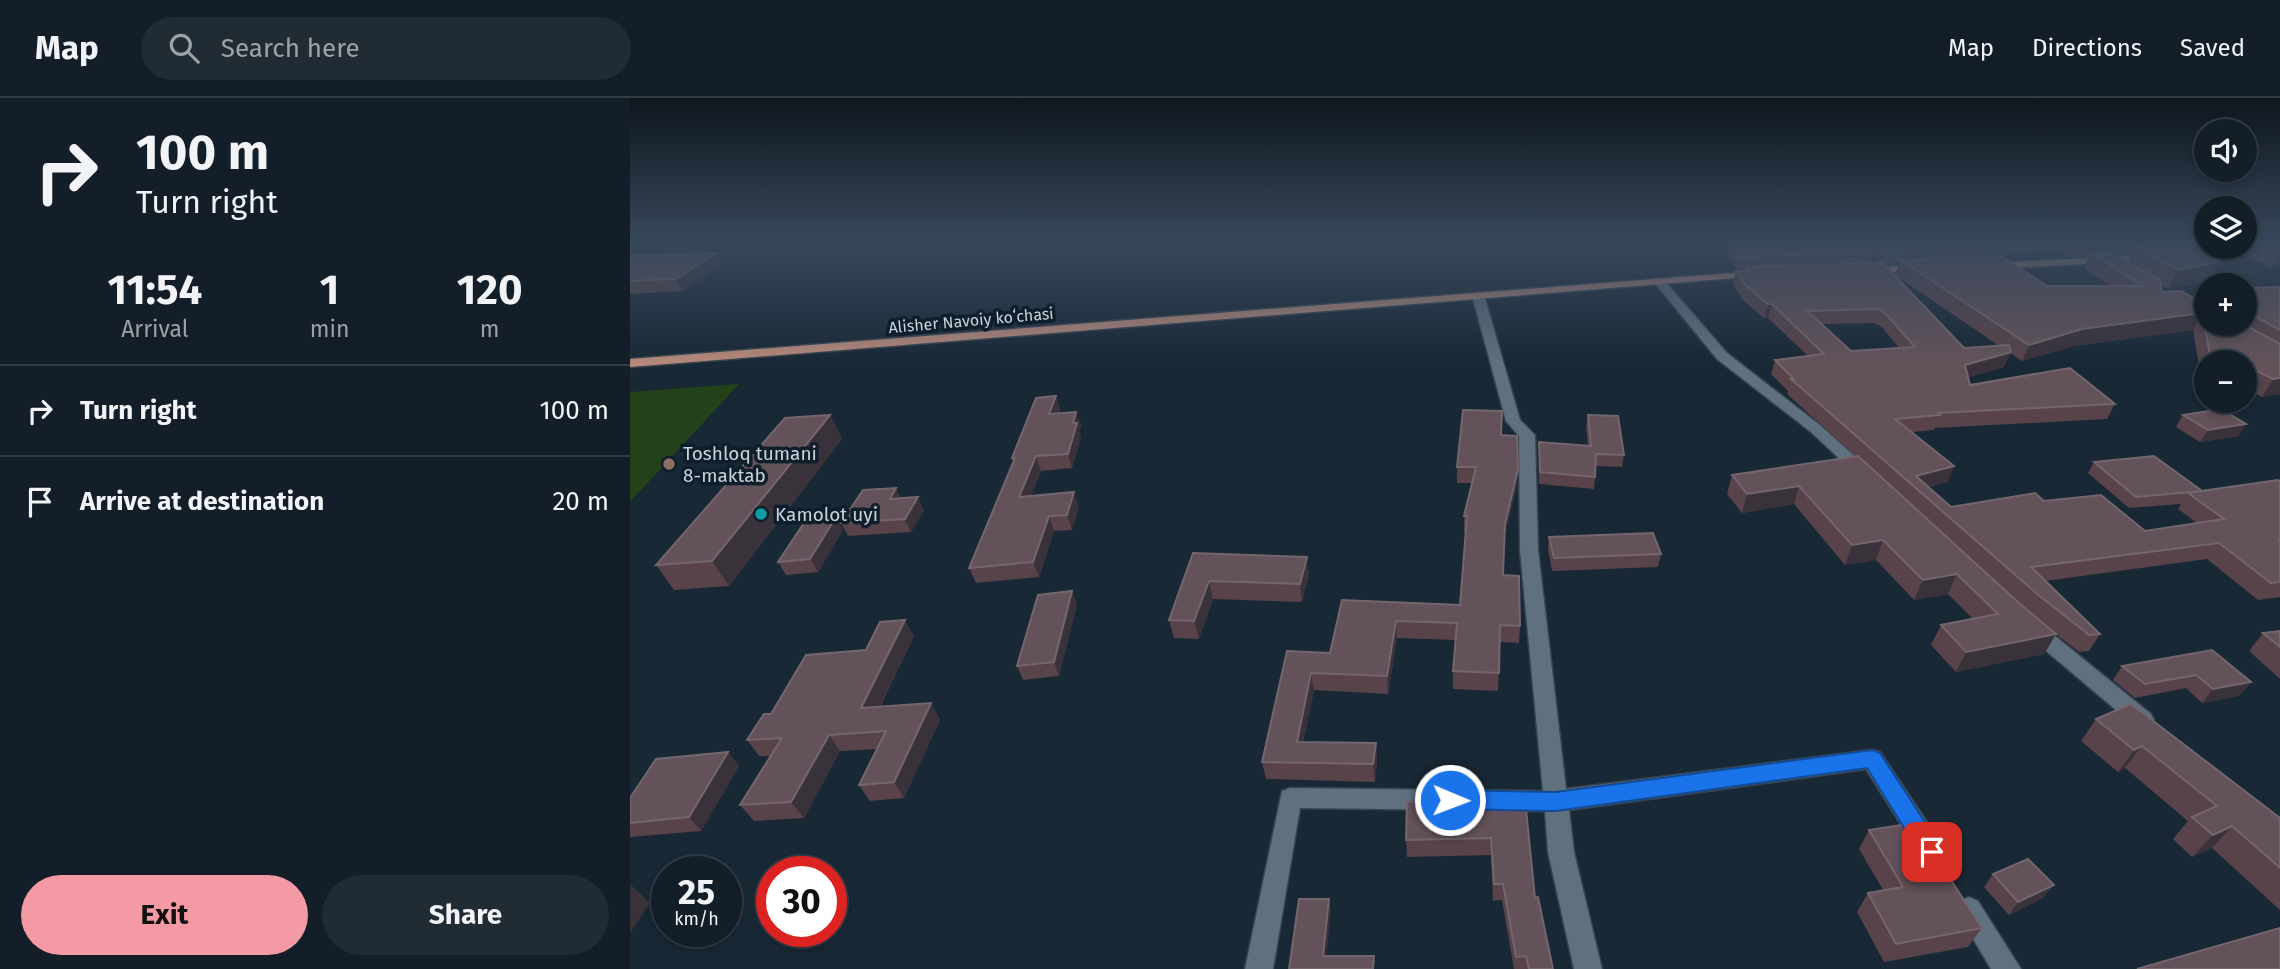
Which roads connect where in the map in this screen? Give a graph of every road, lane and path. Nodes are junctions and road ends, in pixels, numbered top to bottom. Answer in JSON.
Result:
{"nodes":[{"id":1,"x":1638,"y":283,"type":"edge"},
{"id":2,"x":1660,"y":283,"type":"edge"},
{"id":3,"x":1478,"y":295,"type":"junction"},
{"id":4,"x":630,"y":363,"type":"edge"},
{"id":5,"x":1877,"y":486,"type":"edge"},
{"id":6,"x":2018,"y":617,"type":"edge"},
{"id":7,"x":2157,"y":731,"type":"edge"},
{"id":8,"x":1556,"y":801,"type":"junction"},
{"id":9,"x":1940,"y":864,"type":"edge"},
{"id":10,"x":1955,"y":887,"type":"edge"},
{"id":11,"x":1259,"y":969,"type":"edge"},
{"id":12,"x":1588,"y":969,"type":"edge"},
{"id":13,"x":2007,"y":969,"type":"edge"}],
"edges":[{"from":1,"to":3,"type":"main road","name":"Alisher Navoiy koʻchasi"},
{"from":2,"to":5,"type":"street"},
{"from":3,"to":4,"type":"main road","name":"Alisher Navoiy koʻchasi"},
{"from":3,"to":8,"type":"street"},
{"from":6,"to":7,"type":"street"},
{"from":8,"to":9,"type":"street"},
{"from":8,"to":11,"type":"street"},
{"from":8,"to":12,"type":"street"},
{"from":10,"to":13,"type":"street"}]}
